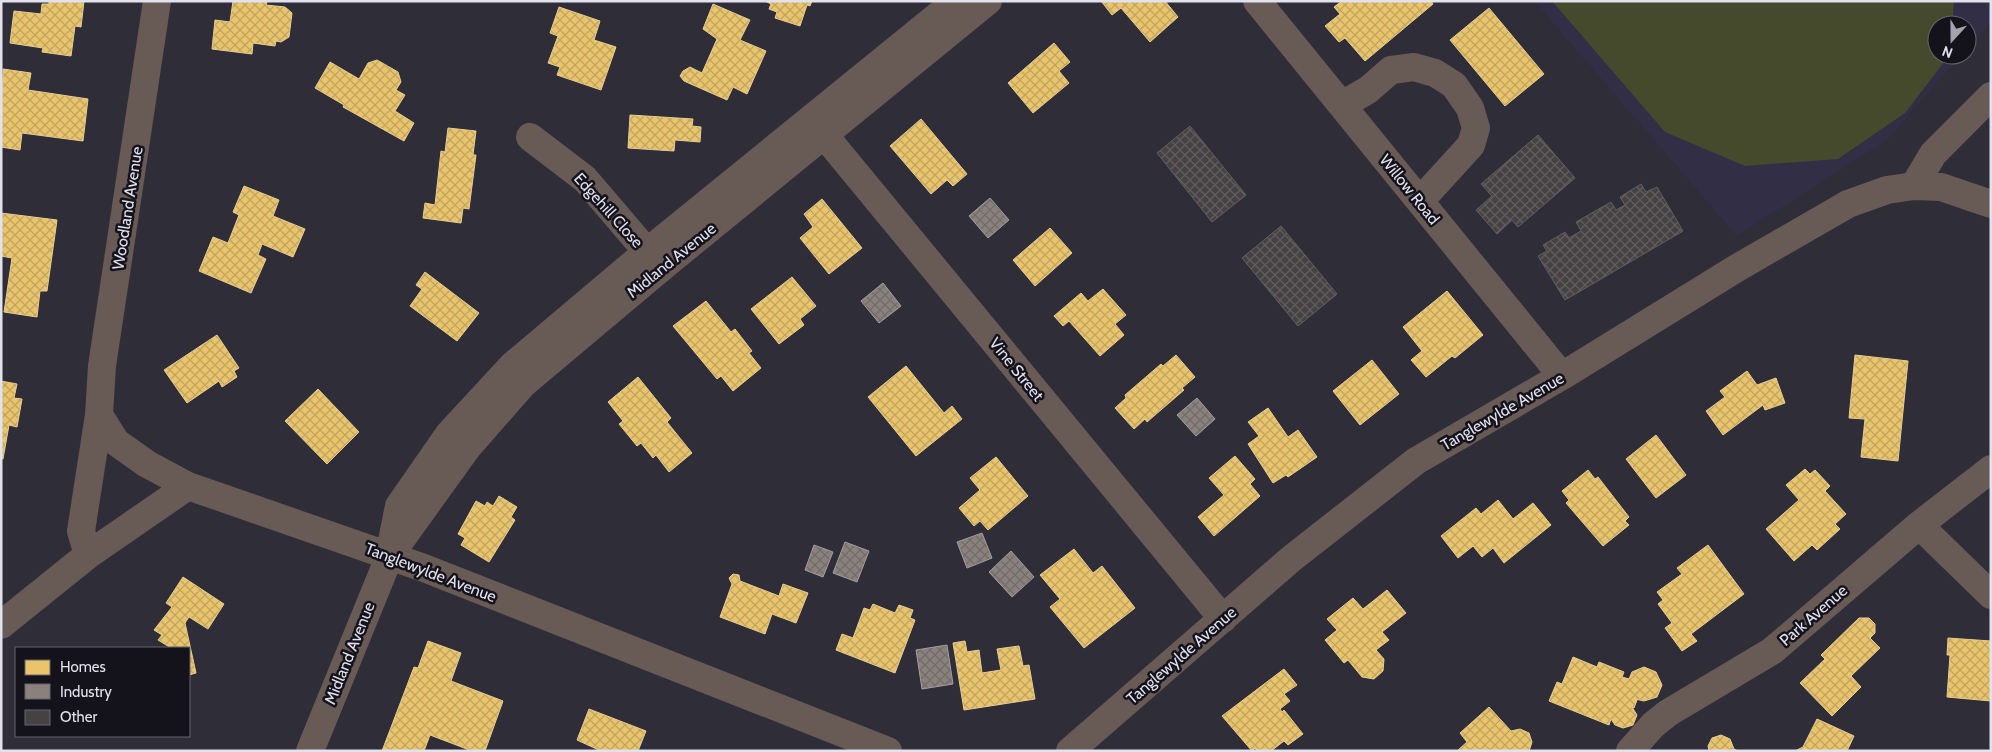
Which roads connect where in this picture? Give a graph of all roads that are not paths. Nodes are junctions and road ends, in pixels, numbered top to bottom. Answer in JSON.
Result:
{"nodes":[{"id":1,"x":157,"y":1,"type":"edge"},
{"id":2,"x":956,"y":1,"type":"edge"},
{"id":3,"x":988,"y":1,"type":"edge"},
{"id":4,"x":1257,"y":1,"type":"edge"},
{"id":5,"x":1991,"y":96,"type":"edge"},
{"id":6,"x":1342,"y":105,"type":"junction"},
{"id":7,"x":818,"y":127,"type":"junction"},
{"id":8,"x":530,"y":137,"type":"dead end"},
{"id":9,"x":1914,"y":186,"type":"junction"},
{"id":10,"x":1420,"y":201,"type":"junction"},
{"id":11,"x":1991,"y":204,"type":"edge"},
{"id":12,"x":654,"y":260,"type":"junction"},
{"id":13,"x":1562,"y":376,"type":"junction"},
{"id":14,"x":99,"y":415,"type":"junction"},
{"id":15,"x":1991,"y":469,"type":"edge"},
{"id":16,"x":188,"y":486,"type":"junction"},
{"id":17,"x":1919,"y":525,"type":"junction"},
{"id":18,"x":88,"y":555,"type":"junction"},
{"id":19,"x":390,"y":555,"type":"junction"},
{"id":20,"x":1991,"y":595,"type":"edge"},
{"id":21,"x":1223,"y":619,"type":"junction"},
{"id":22,"x":1,"y":625,"type":"edge"},
{"id":23,"x":310,"y":751,"type":"edge"},
{"id":24,"x":888,"y":751,"type":"edge"},
{"id":25,"x":1070,"y":751,"type":"edge"},
{"id":26,"x":1630,"y":751,"type":"edge"}],
"edges":[{"from":1,"to":14,"type":"street","name":"Woodland Avenue"},
{"from":2,"to":7,"type":"street","name":"Midland Avenue"},
{"from":3,"to":7,"type":"street","name":"Midland Avenue"},
{"from":4,"to":6,"type":"street","name":"Willow Road"},
{"from":5,"to":9,"type":"street"},
{"from":6,"to":10,"type":"street","name":"Willow Road"},
{"from":6,"to":10,"type":"street"},
{"from":7,"to":12,"type":"street","name":"Midland Avenue"},
{"from":7,"to":21,"type":"street","name":"Vine Street"},
{"from":8,"to":12,"type":"street","name":"Edgehill Close"},
{"from":9,"to":11,"type":"street","name":"Tanglewylde Avenue"},
{"from":9,"to":13,"type":"street","name":"Tanglewylde Avenue"},
{"from":10,"to":13,"type":"street","name":"Willow Road"},
{"from":12,"to":19,"type":"street","name":"Midland Avenue"},
{"from":13,"to":21,"type":"street","name":"Tanglewylde Avenue"},
{"from":14,"to":16,"type":"street"},
{"from":14,"to":18,"type":"street","name":"Woodland Avenue"},
{"from":15,"to":17,"type":"street","name":"Park Avenue"},
{"from":16,"to":18,"type":"street"},
{"from":16,"to":19,"type":"street","name":"Tanglewylde Avenue"},
{"from":17,"to":20,"type":"street"},
{"from":17,"to":26,"type":"street","name":"Park Avenue"},
{"from":18,"to":22,"type":"street"},
{"from":19,"to":23,"type":"street","name":"Midland Avenue"},
{"from":19,"to":24,"type":"street","name":"Tanglewylde Avenue"},
{"from":21,"to":25,"type":"street","name":"Tanglewylde Avenue"}]}
